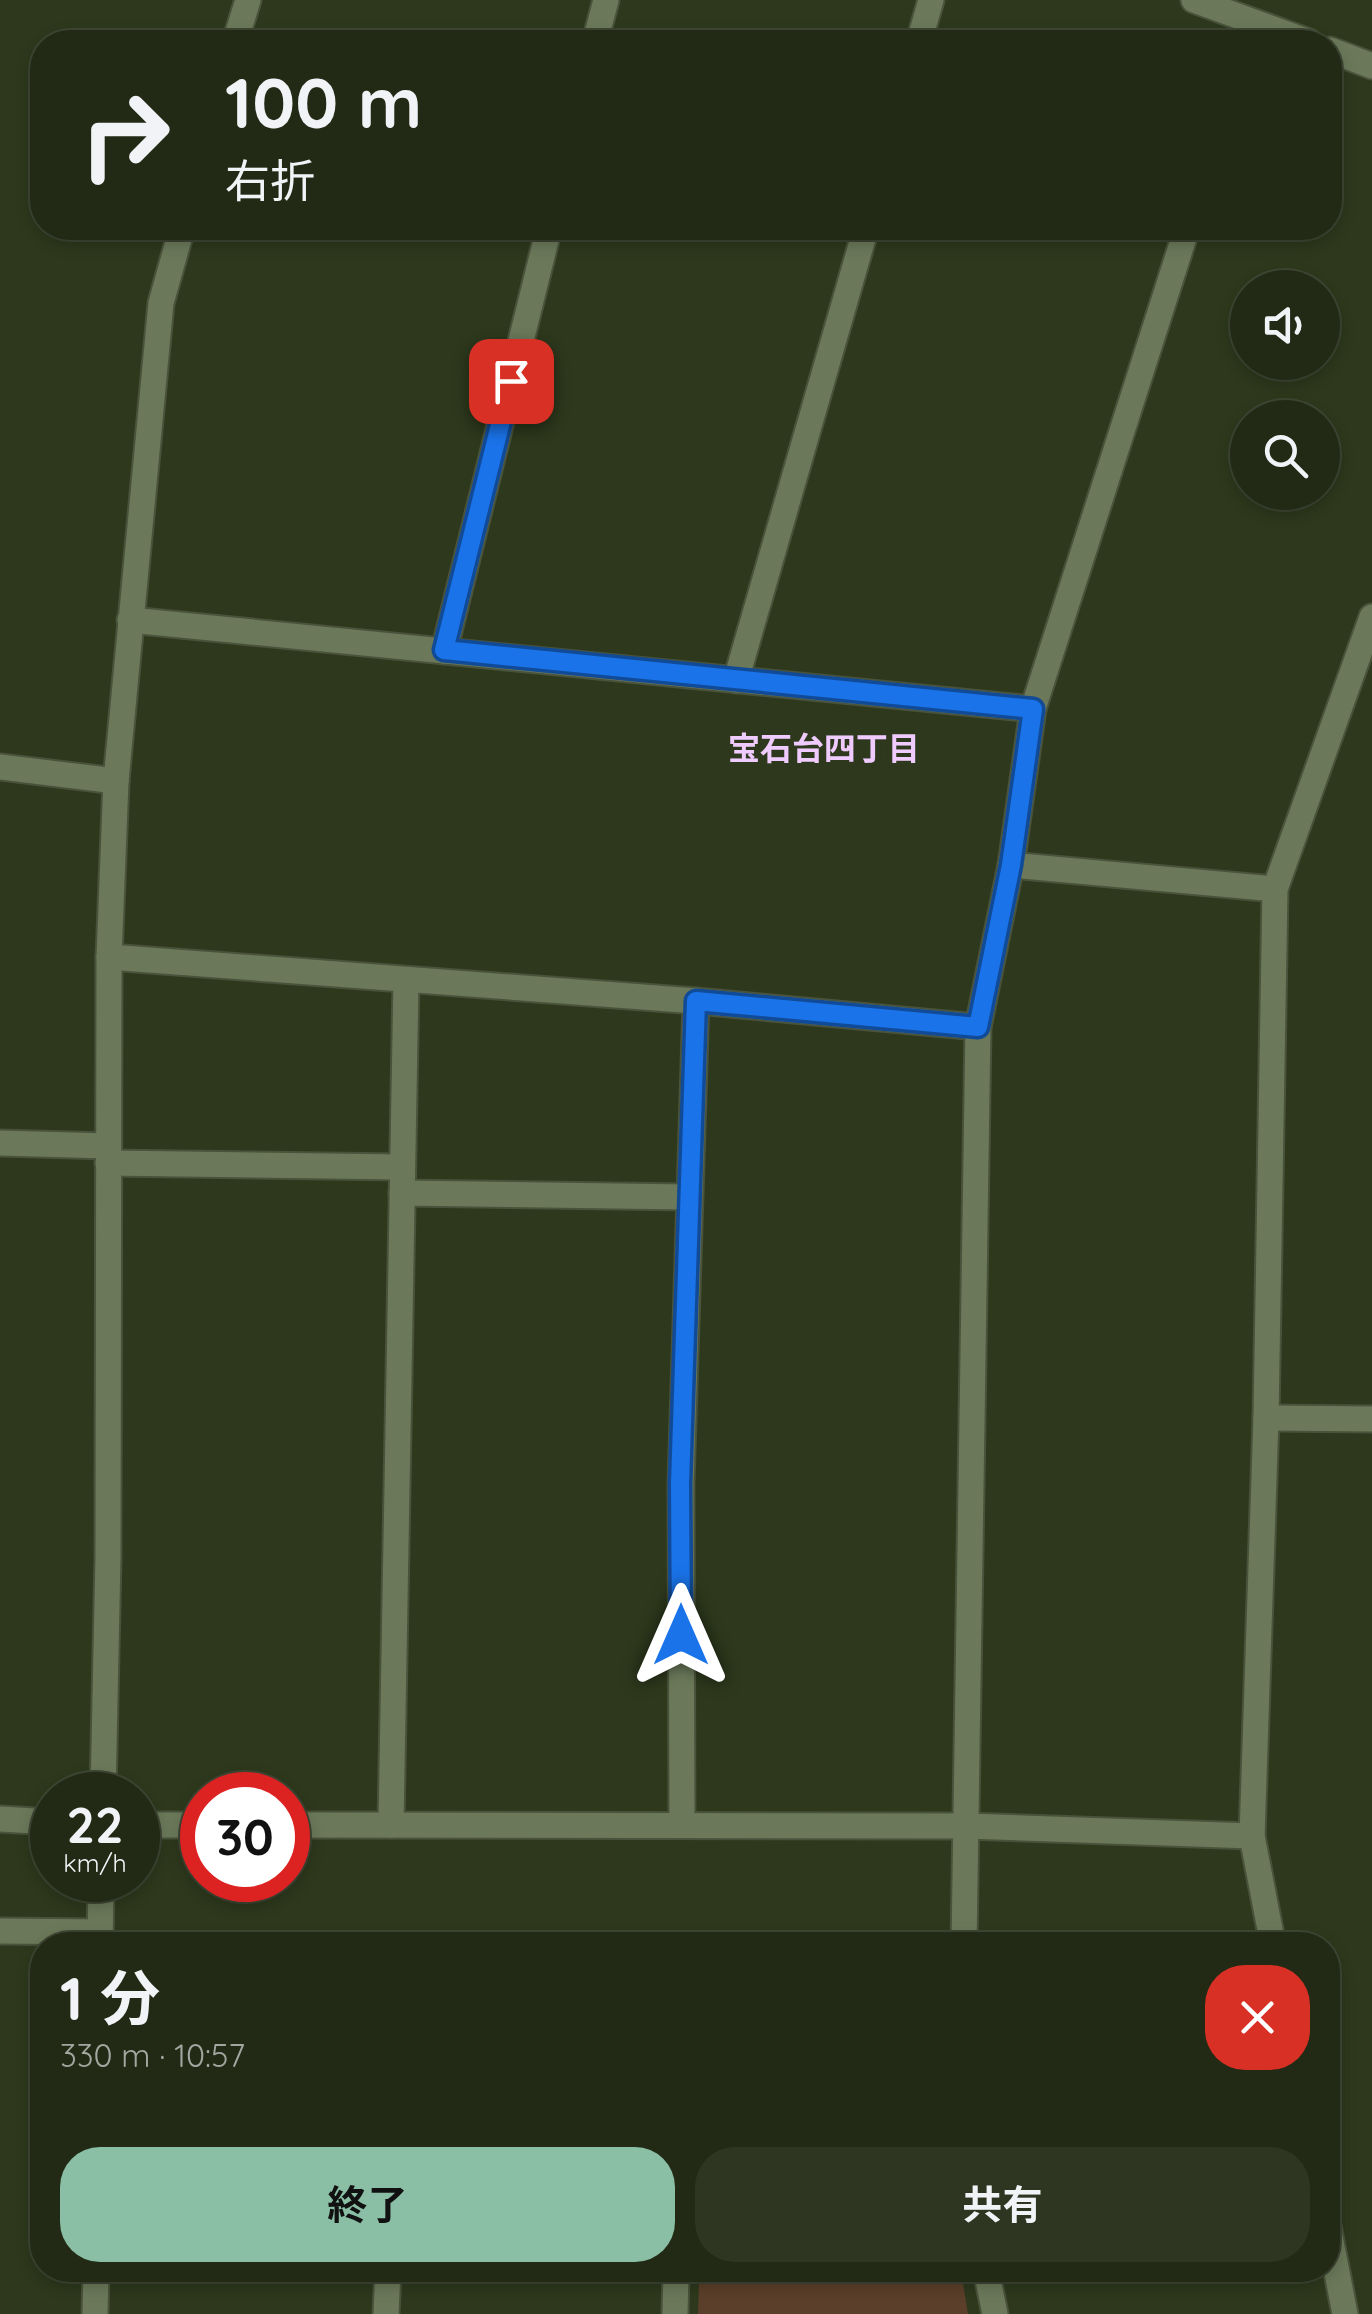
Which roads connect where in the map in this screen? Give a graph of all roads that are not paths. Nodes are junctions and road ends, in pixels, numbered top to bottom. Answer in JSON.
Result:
{"nodes":[{"id":1,"x":248,"y":0,"type":"edge"},
{"id":2,"x":606,"y":0,"type":"edge"},
{"id":3,"x":931,"y":0,"type":"edge"},
{"id":4,"x":1194,"y":0,"type":"edge"},
{"id":5,"x":239,"y":30,"type":"edge"},
{"id":6,"x":598,"y":30,"type":"edge"},
{"id":7,"x":922,"y":30,"type":"edge"},
{"id":8,"x":1246,"y":30,"type":"edge"},
{"id":9,"x":1342,"y":55,"type":"edge"},
{"id":10,"x":1372,"y":66,"type":"edge"},
{"id":11,"x":179,"y":240,"type":"edge"},
{"id":12,"x":546,"y":240,"type":"edge"},
{"id":13,"x":863,"y":240,"type":"edge"},
{"id":14,"x":1183,"y":240,"type":"edge"},
{"id":15,"x":1372,"y":617,"type":"edge"},
{"id":16,"x":130,"y":620,"type":"junction"},
{"id":17,"x":444,"y":650,"type":"junction"},
{"id":18,"x":736,"y":680,"type":"junction"},
{"id":19,"x":1033,"y":709,"type":"junction"},
{"id":20,"x":0,"y":767,"type":"edge"},
{"id":21,"x":116,"y":781,"type":"junction"},
{"id":22,"x":1011,"y":865,"type":"junction"},
{"id":23,"x":1275,"y":889,"type":"junction"},
{"id":24,"x":109,"y":957,"type":"junction"},
{"id":25,"x":406,"y":980,"type":"junction"},
{"id":26,"x":696,"y":1001,"type":"junction"},
{"id":27,"x":978,"y":1027,"type":"junction"},
{"id":28,"x":0,"y":1143,"type":"edge"},
{"id":29,"x":108,"y":1154,"type":"junction"},
{"id":30,"x":402,"y":1167,"type":"junction"},
{"id":31,"x":402,"y":1193,"type":"junction"},
{"id":32,"x":689,"y":1197,"type":"junction"},
{"id":33,"x":1266,"y":1418,"type":"junction"},
{"id":34,"x":1372,"y":1419,"type":"edge"},
{"id":35,"x":103,"y":1772,"type":"edge"},
{"id":36,"x":0,"y":1819,"type":"edge"},
{"id":37,"x":30,"y":1821,"type":"edge"},
{"id":38,"x":682,"y":1824,"type":"junction"},
{"id":39,"x":310,"y":1825,"type":"edge"},
{"id":40,"x":390,"y":1825,"type":"junction"},
{"id":41,"x":966,"y":1826,"type":"junction"},
{"id":42,"x":1252,"y":1836,"type":"junction"},
{"id":43,"x":101,"y":1902,"type":"edge"},
{"id":44,"x":0,"y":1931,"type":"edge"},
{"id":45,"x":100,"y":1932,"type":"edge"},
{"id":46,"x":964,"y":1932,"type":"edge"},
{"id":47,"x":1270,"y":1932,"type":"edge"},
{"id":48,"x":30,"y":1933,"type":"edge"},
{"id":49,"x":96,"y":2282,"type":"edge"},
{"id":50,"x":387,"y":2282,"type":"edge"},
{"id":51,"x":676,"y":2282,"type":"edge"},
{"id":52,"x":988,"y":2282,"type":"edge"},
{"id":53,"x":1338,"y":2282,"type":"edge"},
{"id":54,"x":95,"y":2314,"type":"edge"},
{"id":55,"x":386,"y":2314,"type":"edge"},
{"id":56,"x":675,"y":2314,"type":"edge"},
{"id":57,"x":995,"y":2314,"type":"edge"},
{"id":58,"x":1344,"y":2314,"type":"edge"}],
"edges":[{"from":1,"to":5,"type":"street"},
{"from":2,"to":6,"type":"street"},
{"from":3,"to":7,"type":"street"},
{"from":4,"to":8,"type":"street"},
{"from":9,"to":10,"type":"street"},
{"from":11,"to":16,"type":"street"},
{"from":12,"to":17,"type":"street"},
{"from":13,"to":18,"type":"street"},
{"from":14,"to":19,"type":"street"},
{"from":15,"to":23,"type":"street"},
{"from":16,"to":17,"type":"street"},
{"from":16,"to":21,"type":"street"},
{"from":17,"to":18,"type":"street"},
{"from":18,"to":19,"type":"street"},
{"from":19,"to":22,"type":"street"},
{"from":20,"to":21,"type":"street"},
{"from":21,"to":24,"type":"street"},
{"from":22,"to":23,"type":"street"},
{"from":22,"to":27,"type":"street"},
{"from":23,"to":33,"type":"street"},
{"from":24,"to":25,"type":"street"},
{"from":24,"to":29,"type":"street"},
{"from":25,"to":26,"type":"street"},
{"from":25,"to":30,"type":"street"},
{"from":26,"to":27,"type":"street"},
{"from":26,"to":32,"type":"street"},
{"from":27,"to":41,"type":"street"},
{"from":28,"to":29,"type":"street"},
{"from":29,"to":30,"type":"street"},
{"from":29,"to":35,"type":"street"},
{"from":30,"to":31,"type":"street"},
{"from":31,"to":32,"type":"street"},
{"from":31,"to":40,"type":"street"},
{"from":32,"to":38,"type":"street"},
{"from":33,"to":34,"type":"street"},
{"from":33,"to":42,"type":"street"},
{"from":36,"to":37,"type":"street"},
{"from":38,"to":40,"type":"street"},
{"from":38,"to":41,"type":"street"},
{"from":39,"to":40,"type":"street"},
{"from":41,"to":42,"type":"street"},
{"from":41,"to":46,"type":"street"},
{"from":42,"to":47,"type":"street"},
{"from":43,"to":45,"type":"street"},
{"from":44,"to":48,"type":"street"},
{"from":49,"to":54,"type":"street"},
{"from":50,"to":55,"type":"street"},
{"from":51,"to":56,"type":"street"},
{"from":52,"to":57,"type":"street"},
{"from":53,"to":58,"type":"street"}]}
